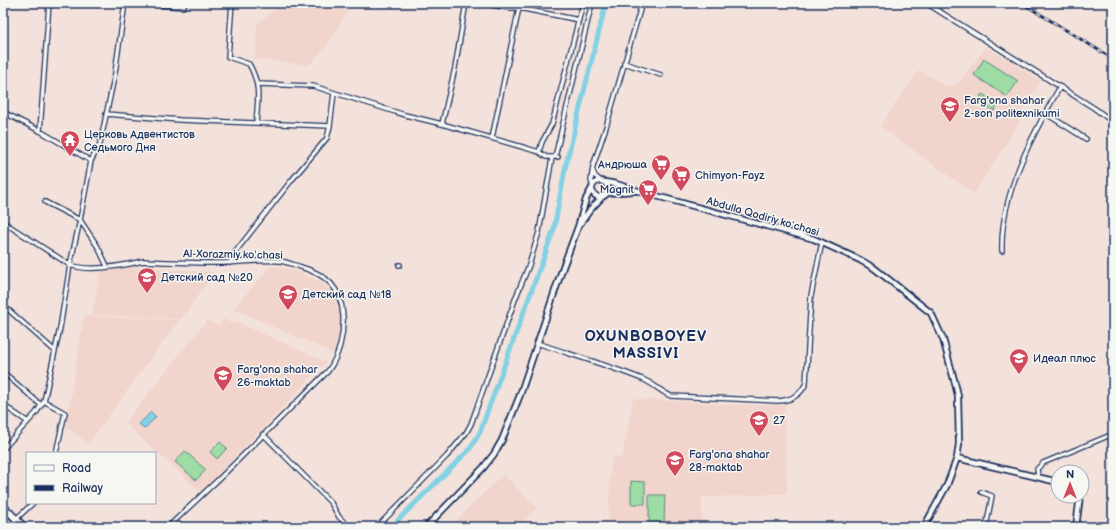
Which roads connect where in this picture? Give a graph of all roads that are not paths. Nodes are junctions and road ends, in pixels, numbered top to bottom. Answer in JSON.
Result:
{"nodes":[{"id":1,"x":49,"y":3,"type":"edge"},
{"id":2,"x":125,"y":3,"type":"edge"},
{"id":3,"x":138,"y":3,"type":"edge"},
{"id":4,"x":186,"y":3,"type":"edge"},
{"id":5,"x":232,"y":3,"type":"edge"},
{"id":6,"x":466,"y":3,"type":"edge"},
{"id":7,"x":481,"y":3,"type":"edge"},
{"id":8,"x":520,"y":3,"type":"edge"},
{"id":9,"x":583,"y":3,"type":"edge"},
{"id":10,"x":592,"y":3,"type":"edge"},
{"id":11,"x":642,"y":3,"type":"edge"},
{"id":12,"x":926,"y":3,"type":"edge"},
{"id":13,"x":519,"y":8,"type":"junction"},
{"id":14,"x":579,"y":20,"type":"junction"},
{"id":15,"x":624,"y":63,"type":"junction"},
{"id":16,"x":661,"y":75,"type":"dead end"},
{"id":17,"x":258,"y":84,"type":"junction"},
{"id":18,"x":1060,"y":87,"type":"junction"},
{"id":19,"x":334,"y":93,"type":"junction"},
{"id":20,"x":3,"y":112,"type":"edge"},
{"id":21,"x":1045,"y":113,"type":"junction"},
{"id":22,"x":106,"y":114,"type":"junction"},
{"id":23,"x":1113,"y":122,"type":"edge"},
{"id":24,"x":256,"y":123,"type":"junction"},
{"id":25,"x":442,"y":124,"type":"junction"},
{"id":26,"x":330,"y":126,"type":"junction"},
{"id":27,"x":40,"y":131,"type":"junction"},
{"id":28,"x":492,"y":138,"type":"junction"},
{"id":29,"x":1086,"y":139,"type":"dead end"},
{"id":30,"x":539,"y":152,"type":"junction"},
{"id":31,"x":555,"y":157,"type":"junction"},
{"id":32,"x":91,"y":161,"type":"junction"},
{"id":33,"x":592,"y":170,"type":"junction"},
{"id":34,"x":603,"y":182,"type":"junction"},
{"id":35,"x":592,"y":187,"type":"junction"},
{"id":36,"x":637,"y":191,"type":"junction"},
{"id":37,"x":608,"y":193,"type":"junction"},
{"id":38,"x":602,"y":197,"type":"junction"},
{"id":39,"x":45,"y":202,"type":"dead end"},
{"id":40,"x":80,"y":220,"type":"junction"},
{"id":41,"x":3,"y":222,"type":"edge"},
{"id":42,"x":578,"y":227,"type":"junction"},
{"id":43,"x":822,"y":242,"type":"junction"},
{"id":44,"x":1002,"y":251,"type":"dead end"},
{"id":45,"x":230,"y":263,"type":"junction"},
{"id":46,"x":70,"y":265,"type":"junction"},
{"id":47,"x":107,"y":266,"type":"junction"},
{"id":48,"x":3,"y":304,"type":"edge"},
{"id":49,"x":537,"y":343,"type":"junction"},
{"id":50,"x":55,"y":351,"type":"junction"},
{"id":51,"x":3,"y":372,"type":"edge"},
{"id":52,"x":44,"y":401,"type":"junction"},
{"id":53,"x":3,"y":405,"type":"edge"},
{"id":54,"x":41,"y":405,"type":"junction"},
{"id":55,"x":28,"y":422,"type":"junction"},
{"id":56,"x":263,"y":434,"type":"junction"},
{"id":57,"x":1113,"y":434,"type":"edge"},
{"id":58,"x":3,"y":448,"type":"edge"},
{"id":59,"x":56,"y":452,"type":"edge"},
{"id":60,"x":957,"y":458,"type":"junction"},
{"id":61,"x":1038,"y":476,"type":"junction"},
{"id":62,"x":1050,"y":481,"type":"edge"},
{"id":63,"x":981,"y":492,"type":"dead end"},
{"id":64,"x":32,"y":504,"type":"edge"},
{"id":65,"x":1079,"y":504,"type":"edge"},
{"id":66,"x":3,"y":506,"type":"edge"},
{"id":67,"x":3,"y":517,"type":"edge"},
{"id":68,"x":16,"y":519,"type":"junction"},
{"id":69,"x":6,"y":524,"type":"edge"},
{"id":70,"x":13,"y":527,"type":"edge"},
{"id":71,"x":24,"y":527,"type":"edge"},
{"id":72,"x":168,"y":527,"type":"edge"},
{"id":73,"x":349,"y":527,"type":"edge"},
{"id":74,"x":377,"y":527,"type":"edge"},
{"id":75,"x":426,"y":527,"type":"edge"},
{"id":76,"x":924,"y":527,"type":"edge"},
{"id":77,"x":986,"y":527,"type":"edge"},
{"id":78,"x":1076,"y":527,"type":"edge"}],
"edges":[{"from":1,"to":27,"type":"street"},
{"from":2,"to":22,"type":"street"},
{"from":3,"to":4,"type":"street"},
{"from":5,"to":17,"type":"street"},
{"from":6,"to":25,"type":"street"},
{"from":7,"to":13,"type":"street"},
{"from":8,"to":13,"type":"street"},
{"from":9,"to":14,"type":"street"},
{"from":10,"to":31,"type":"street"},
{"from":11,"to":15,"type":"street","name":"Abdulla Qodiriy koʻchasi"},
{"from":12,"to":18,"type":"street"},
{"from":13,"to":14,"type":"street"},
{"from":13,"to":28,"type":"street"},
{"from":14,"to":30,"type":"street"},
{"from":15,"to":16,"type":"street"},
{"from":15,"to":33,"type":"street","name":"Abdulla Qodiriy koʻchasi"},
{"from":17,"to":19,"type":"street"},
{"from":17,"to":24,"type":"street"},
{"from":18,"to":21,"type":"street"},
{"from":18,"to":23,"type":"street"},
{"from":19,"to":25,"type":"street"},
{"from":19,"to":26,"type":"street"},
{"from":20,"to":27,"type":"street"},
{"from":21,"to":29,"type":"street"},
{"from":21,"to":44,"type":"street"},
{"from":22,"to":24,"type":"street"},
{"from":22,"to":32,"type":"street"},
{"from":24,"to":26,"type":"street"},
{"from":25,"to":28,"type":"street"},
{"from":26,"to":45,"type":"street"},
{"from":27,"to":32,"type":"street"},
{"from":28,"to":30,"type":"street"},
{"from":30,"to":31,"type":"street"},
{"from":31,"to":74,"type":"street"},
{"from":32,"to":40,"type":"street"},
{"from":33,"to":34,"type":"street"},
{"from":33,"to":35,"type":"street","name":"Abdulla Qodiriy koʻchasi"},
{"from":34,"to":35,"type":"street"},
{"from":34,"to":36,"type":"street","name":"Abdulla Qodiriy koʻchasi"},
{"from":34,"to":37,"type":"street"},
{"from":35,"to":38,"type":"street"},
{"from":35,"to":42,"type":"street","name":"Abdulla Qodiriy koʻchasi"},
{"from":36,"to":37,"type":"street","name":"Abdulla Qodiriy koʻchasi"},
{"from":36,"to":43,"type":"street","name":"Abdulla Qodiriy koʻchasi"},
{"from":37,"to":38,"type":"street","name":"Abdulla Qodiriy koʻchasi"},
{"from":38,"to":42,"type":"street","name":"Abdulla Qodiriy koʻchasi"},
{"from":39,"to":40,"type":"street"},
{"from":40,"to":46,"type":"street"},
{"from":40,"to":47,"type":"street"},
{"from":41,"to":46,"type":"street","name":"Al-Xorazmiy koʻchasi"},
{"from":42,"to":49,"type":"street","name":"Abdulla Qodiriy koʻchasi"},
{"from":43,"to":49,"type":"street"},
{"from":43,"to":60,"type":"street","name":"Abdulla Qodiriy koʻchasi"},
{"from":45,"to":47,"type":"street","name":"Al-Xorazmiy koʻchasi"},
{"from":45,"to":56,"type":"street","name":"Al-Xorazmiy koʻchasi"},
{"from":46,"to":47,"type":"street","name":"Al-Xorazmiy koʻchasi"},
{"from":46,"to":50,"type":"street"},
{"from":48,"to":50,"type":"street"},
{"from":49,"to":75,"type":"street","name":"Abdulla Qodiriy koʻchasi"},
{"from":50,"to":52,"type":"street"},
{"from":51,"to":54,"type":"street"},
{"from":52,"to":54,"type":"street"},
{"from":52,"to":59,"type":"street"},
{"from":53,"to":55,"type":"street"},
{"from":54,"to":55,"type":"street"},
{"from":55,"to":58,"type":"street"},
{"from":56,"to":72,"type":"street","name":"Al-Xorazmiy koʻchasi"},
{"from":56,"to":73,"type":"street"},
{"from":57,"to":61,"type":"street"},
{"from":60,"to":61,"type":"street"},
{"from":60,"to":76,"type":"street","name":"Abdulla Qodiriy koʻchasi"},
{"from":61,"to":62,"type":"street"},
{"from":63,"to":77,"type":"street"},
{"from":64,"to":68,"type":"street"},
{"from":65,"to":78,"type":"street"},
{"from":66,"to":68,"type":"main road"},
{"from":67,"to":69,"type":"main road"},
{"from":68,"to":71,"type":"main road"},
{"from":69,"to":70,"type":"main road"}]}
